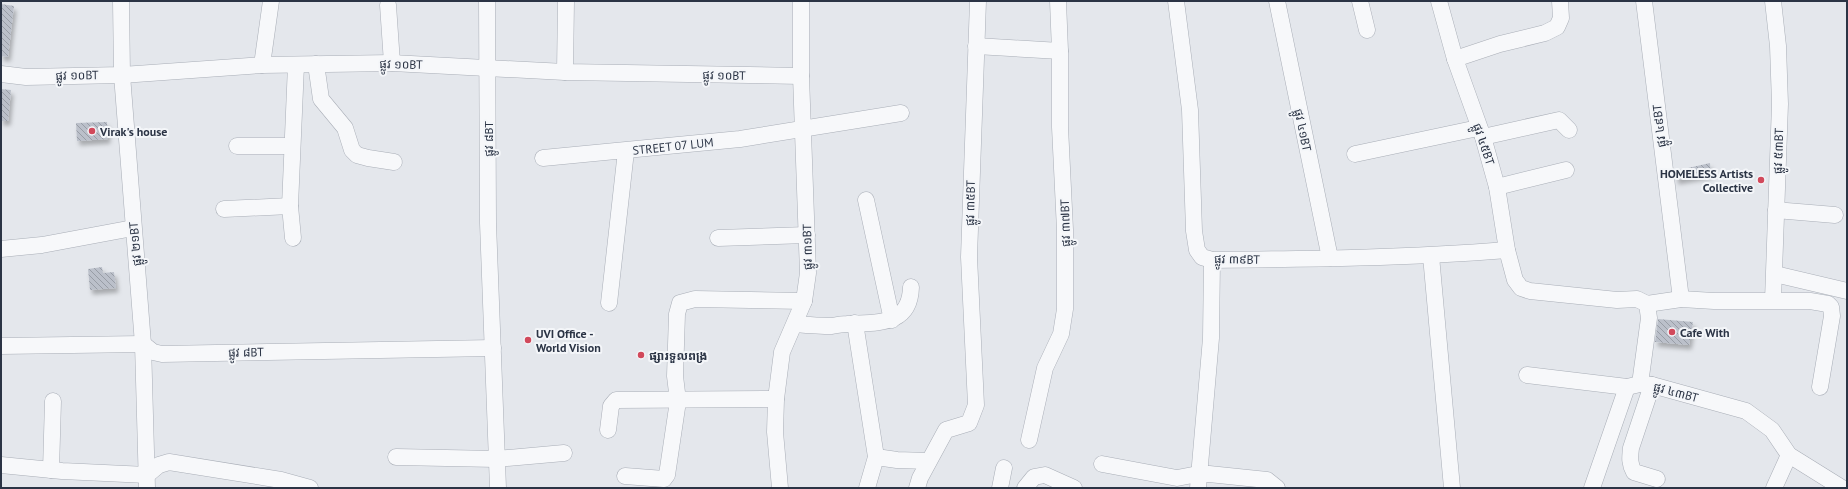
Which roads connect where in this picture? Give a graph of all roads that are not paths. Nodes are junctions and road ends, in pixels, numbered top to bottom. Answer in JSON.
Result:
{"nodes":[{"id":1,"x":121,"y":1,"type":"edge"},
{"id":2,"x":271,"y":1,"type":"edge"},
{"id":3,"x":487,"y":1,"type":"edge"},
{"id":4,"x":566,"y":1,"type":"edge"},
{"id":5,"x":801,"y":1,"type":"edge"},
{"id":6,"x":978,"y":1,"type":"edge"},
{"id":7,"x":1058,"y":1,"type":"edge"},
{"id":8,"x":1176,"y":1,"type":"edge"},
{"id":9,"x":1278,"y":1,"type":"edge"},
{"id":10,"x":1360,"y":1,"type":"edge"},
{"id":11,"x":1439,"y":1,"type":"edge"},
{"id":12,"x":1560,"y":1,"type":"edge"},
{"id":13,"x":1644,"y":1,"type":"edge"},
{"id":14,"x":1773,"y":1,"type":"edge"},
{"id":15,"x":388,"y":5,"type":"dead end"},
{"id":16,"x":1367,"y":30,"type":"dead end"},
{"id":17,"x":976,"y":46,"type":"junction"},
{"id":18,"x":1060,"y":51,"type":"junction"},
{"id":19,"x":1455,"y":59,"type":"junction"},
{"id":20,"x":392,"y":63,"type":"junction"},
{"id":21,"x":316,"y":64,"type":"junction"},
{"id":22,"x":262,"y":65,"type":"junction"},
{"id":23,"x":296,"y":65,"type":"junction"},
{"id":24,"x":488,"y":67,"type":"junction"},
{"id":25,"x":565,"y":72,"type":"junction"},
{"id":26,"x":1,"y":74,"type":"edge"},
{"id":27,"x":122,"y":74,"type":"junction"},
{"id":28,"x":800,"y":76,"type":"junction"},
{"id":29,"x":901,"y":113,"type":"dead end"},
{"id":30,"x":803,"y":128,"type":"junction"},
{"id":31,"x":1569,"y":130,"type":"dead end"},
{"id":32,"x":1480,"y":132,"type":"junction"},
{"id":33,"x":237,"y":146,"type":"dead end"},
{"id":34,"x":292,"y":146,"type":"junction"},
{"id":35,"x":626,"y":151,"type":"junction"},
{"id":36,"x":1354,"y":154,"type":"dead end"},
{"id":37,"x":543,"y":158,"type":"dead end"},
{"id":38,"x":394,"y":162,"type":"dead end"},
{"id":39,"x":1566,"y":170,"type":"dead end"},
{"id":40,"x":1497,"y":186,"type":"junction"},
{"id":41,"x":866,"y":200,"type":"dead end"},
{"id":42,"x":290,"y":206,"type":"junction"},
{"id":43,"x":224,"y":209,"type":"dead end"},
{"id":44,"x":1776,"y":210,"type":"junction"},
{"id":45,"x":1835,"y":215,"type":"dead end"},
{"id":46,"x":134,"y":228,"type":"junction"},
{"id":47,"x":807,"y":235,"type":"junction"},
{"id":48,"x":293,"y":238,"type":"dead end"},
{"id":49,"x":718,"y":238,"type":"dead end"},
{"id":50,"x":1,"y":249,"type":"edge"},
{"id":51,"x":1506,"y":250,"type":"junction"},
{"id":52,"x":1431,"y":256,"type":"junction"},
{"id":53,"x":1330,"y":258,"type":"junction"},
{"id":54,"x":1212,"y":260,"type":"junction"},
{"id":55,"x":1775,"y":274,"type":"junction"},
{"id":56,"x":911,"y":287,"type":"dead end"},
{"id":57,"x":1847,"y":291,"type":"edge"},
{"id":58,"x":1681,"y":299,"type":"junction"},
{"id":59,"x":1773,"y":300,"type":"junction"},
{"id":60,"x":804,"y":301,"type":"junction"},
{"id":61,"x":610,"y":304,"type":"dead end"},
{"id":62,"x":1647,"y":304,"type":"junction"},
{"id":63,"x":892,"y":320,"type":"junction"},
{"id":64,"x":855,"y":323,"type":"junction"},
{"id":65,"x":795,"y":324,"type":"junction"},
{"id":66,"x":143,"y":344,"type":"junction"},
{"id":67,"x":1,"y":346,"type":"edge"},
{"id":68,"x":494,"y":348,"type":"junction"},
{"id":69,"x":1527,"y":375,"type":"dead end"},
{"id":70,"x":1640,"y":385,"type":"junction"},
{"id":71,"x":1820,"y":387,"type":"dead end"},
{"id":72,"x":776,"y":399,"type":"junction"},
{"id":73,"x":53,"y":401,"type":"dead end"},
{"id":74,"x":678,"y":401,"type":"junction"},
{"id":75,"x":608,"y":430,"type":"dead end"},
{"id":76,"x":1029,"y":440,"type":"dead end"},
{"id":77,"x":564,"y":453,"type":"dead end"},
{"id":78,"x":1789,"y":455,"type":"junction"},
{"id":79,"x":396,"y":457,"type":"dead end"},
{"id":80,"x":876,"y":457,"type":"junction"},
{"id":81,"x":496,"y":459,"type":"junction"},
{"id":82,"x":928,"y":462,"type":"junction"},
{"id":83,"x":1102,"y":464,"type":"dead end"},
{"id":84,"x":1,"y":466,"type":"edge"},
{"id":85,"x":1004,"y":468,"type":"dead end"},
{"id":86,"x":51,"y":470,"type":"junction"},
{"id":87,"x":625,"y":476,"type":"dead end"},
{"id":88,"x":1657,"y":479,"type":"dead end"},
{"id":89,"x":147,"y":481,"type":"edge"},
{"id":90,"x":1198,"y":481,"type":"edge"},
{"id":91,"x":310,"y":488,"type":"edge"},
{"id":92,"x":498,"y":488,"type":"edge"},
{"id":93,"x":780,"y":488,"type":"edge"},
{"id":94,"x":867,"y":488,"type":"edge"},
{"id":95,"x":917,"y":488,"type":"edge"},
{"id":96,"x":1000,"y":488,"type":"edge"},
{"id":97,"x":1025,"y":488,"type":"edge"},
{"id":98,"x":1074,"y":488,"type":"edge"},
{"id":99,"x":1277,"y":488,"type":"edge"},
{"id":100,"x":1452,"y":488,"type":"edge"},
{"id":101,"x":1592,"y":488,"type":"edge"},
{"id":102,"x":1774,"y":488,"type":"edge"},
{"id":103,"x":1842,"y":488,"type":"edge"}],
"edges":[{"from":1,"to":27,"type":"street","name":"ផ្លូវ ២១BT"},
{"from":2,"to":22,"type":"street"},
{"from":3,"to":24,"type":"street","name":"ផ្លូវ ៨BT"},
{"from":4,"to":25,"type":"street"},
{"from":5,"to":28,"type":"street","name":"ផ្លូវ ៣១BT"},
{"from":6,"to":17,"type":"street","name":"ផ្លូវ ៣៥BT"},
{"from":7,"to":18,"type":"street","name":"ផ្លូវ ៣៧BT"},
{"from":8,"to":54,"type":"street","name":"ផ្លូវ ៣៩BT"},
{"from":9,"to":53,"type":"street","name":"ផ្លូវ ៤១BT"},
{"from":10,"to":16,"type":"street"},
{"from":11,"to":19,"type":"street","name":"ផ្លូវ ៤៥BT"},
{"from":12,"to":19,"type":"street"},
{"from":13,"to":58,"type":"street","name":"ផ្លូវ ៤៩BT"},
{"from":14,"to":44,"type":"street","name":"ផ្លូវ ៥៣BT"},
{"from":15,"to":20,"type":"street"},
{"from":17,"to":18,"type":"street"},
{"from":17,"to":82,"type":"street","name":"ផ្លូវ ៣៥BT"},
{"from":18,"to":76,"type":"street","name":"ផ្លូវ ៣៧BT"},
{"from":19,"to":32,"type":"street","name":"ផ្លូវ ៤៥BT"},
{"from":20,"to":21,"type":"street","name":"ផ្លូវ ១០BT"},
{"from":20,"to":24,"type":"street","name":"ផ្លូវ ១០BT"},
{"from":21,"to":23,"type":"street","name":"ផ្លូវ ១០BT"},
{"from":21,"to":38,"type":"street"},
{"from":22,"to":23,"type":"street","name":"ផ្លូវ ១០BT"},
{"from":22,"to":27,"type":"street","name":"ផ្លូវ ១០BT"},
{"from":23,"to":34,"type":"street"},
{"from":24,"to":25,"type":"street","name":"ផ្លូវ ១០BT"},
{"from":24,"to":68,"type":"street","name":"ផ្លូវ ៨BT"},
{"from":25,"to":28,"type":"street","name":"ផ្លូវ ១០BT"},
{"from":26,"to":27,"type":"street","name":"ផ្លូវ ១០BT"},
{"from":27,"to":46,"type":"street","name":"ផ្លូវ ២១BT"},
{"from":28,"to":30,"type":"street","name":"ផ្លូវ ៣១BT"},
{"from":29,"to":30,"type":"street","name":"STREET 07 LUM"},
{"from":30,"to":35,"type":"street","name":"STREET 07 LUM"},
{"from":30,"to":47,"type":"street","name":"ផ្លូវ ៣១BT"},
{"from":31,"to":32,"type":"street"},
{"from":32,"to":36,"type":"street"},
{"from":32,"to":40,"type":"street","name":"ផ្លូវ ៤៥BT"},
{"from":33,"to":34,"type":"street"},
{"from":34,"to":42,"type":"street"},
{"from":35,"to":37,"type":"street","name":"STREET 07 LUM"},
{"from":35,"to":61,"type":"street"},
{"from":39,"to":40,"type":"street"},
{"from":40,"to":51,"type":"street","name":"ផ្លូវ ៤៥BT"},
{"from":41,"to":63,"type":"street"},
{"from":42,"to":43,"type":"street"},
{"from":42,"to":48,"type":"street"},
{"from":44,"to":45,"type":"street"},
{"from":44,"to":55,"type":"street","name":"ផ្លូវ ៥៣BT"},
{"from":46,"to":50,"type":"street"},
{"from":46,"to":66,"type":"street","name":"ផ្លូវ ២១BT"},
{"from":47,"to":49,"type":"street"},
{"from":47,"to":60,"type":"street","name":"ផ្លូវ ៣១BT"},
{"from":51,"to":52,"type":"street","name":"ផ្លូវ ៣៩BT"},
{"from":51,"to":62,"type":"street","name":"ផ្លូវ ៤៥BT"},
{"from":52,"to":53,"type":"street","name":"ផ្លូវ ៣៩BT"},
{"from":52,"to":100,"type":"street"},
{"from":53,"to":54,"type":"street","name":"ផ្លូវ ៣៩BT"},
{"from":54,"to":90,"type":"street"},
{"from":55,"to":57,"type":"street"},
{"from":55,"to":59,"type":"street","name":"ផ្លូវ ៥៣BT"},
{"from":56,"to":63,"type":"street"},
{"from":58,"to":59,"type":"street"},
{"from":58,"to":62,"type":"street"},
{"from":59,"to":71,"type":"street"},
{"from":60,"to":65,"type":"street","name":"ផ្លូវ ៣១BT"},
{"from":60,"to":74,"type":"street"},
{"from":62,"to":70,"type":"street","name":"ផ្លូវ ៤៣BT"},
{"from":63,"to":64,"type":"street"},
{"from":64,"to":65,"type":"street"},
{"from":64,"to":80,"type":"street"},
{"from":65,"to":72,"type":"street","name":"ផ្លូវ ៣១BT"},
{"from":66,"to":67,"type":"street"},
{"from":66,"to":68,"type":"street","name":"ផ្លូវ ៨BT"},
{"from":66,"to":89,"type":"street","name":"ផ្លូវ ២១BT"},
{"from":68,"to":81,"type":"street","name":"ផ្លូវ ៨BT"},
{"from":69,"to":70,"type":"street"},
{"from":70,"to":78,"type":"street","name":"ផ្លូវ ៤៣BT"},
{"from":70,"to":88,"type":"street"},
{"from":70,"to":101,"type":"street"},
{"from":72,"to":74,"type":"street"},
{"from":72,"to":93,"type":"street","name":"ផ្លូវ ៣១BT"},
{"from":73,"to":86,"type":"street"},
{"from":74,"to":75,"type":"street"},
{"from":74,"to":87,"type":"street"},
{"from":77,"to":81,"type":"street"},
{"from":78,"to":102,"type":"street"},
{"from":78,"to":103,"type":"street","name":"ផ្លូវ ៤៣BT"},
{"from":79,"to":81,"type":"street"},
{"from":80,"to":82,"type":"street"},
{"from":80,"to":94,"type":"street"},
{"from":81,"to":92,"type":"street","name":"ផ្លូវ ៨BT"},
{"from":82,"to":95,"type":"street"},
{"from":83,"to":90,"type":"street"},
{"from":84,"to":86,"type":"street"},
{"from":85,"to":96,"type":"street"},
{"from":86,"to":89,"type":"street"},
{"from":89,"to":91,"type":"street"},
{"from":90,"to":99,"type":"street"},
{"from":97,"to":98,"type":"street"}]}
